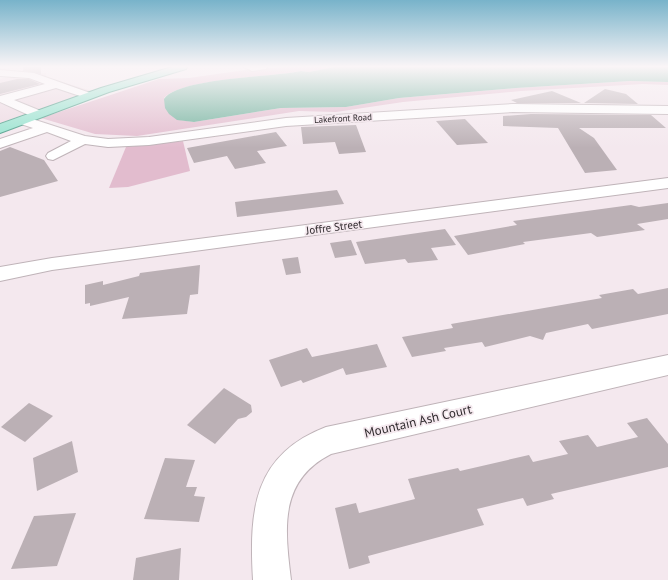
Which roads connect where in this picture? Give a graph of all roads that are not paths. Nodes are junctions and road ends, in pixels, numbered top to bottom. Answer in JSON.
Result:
{"nodes":[{"id":1,"x":23,"y":94,"type":"edge"},
{"id":2,"x":36,"y":94,"type":"edge"},
{"id":3,"x":83,"y":94,"type":"edge"},
{"id":4,"x":89,"y":94,"type":"edge"},
{"id":5,"x":86,"y":95,"type":"junction"},
{"id":6,"x":2,"y":100,"type":"edge"},
{"id":7,"x":668,"y":110,"type":"edge"},
{"id":8,"x":37,"y":114,"type":"junction"},
{"id":9,"x":23,"y":120,"type":"junction"},
{"id":10,"x":0,"y":128,"type":"edge"},
{"id":11,"x":46,"y":128,"type":"junction"},
{"id":12,"x":83,"y":140,"type":"junction"},
{"id":13,"x":108,"y":143,"type":"junction"},
{"id":14,"x":0,"y":144,"type":"edge"},
{"id":15,"x":98,"y":155,"type":"dead end"},
{"id":16,"x":53,"y":156,"type":"dead end"},
{"id":17,"x":668,"y":183,"type":"edge"},
{"id":18,"x":0,"y":274,"type":"edge"},
{"id":19,"x":668,"y":365,"type":"edge"},
{"id":20,"x":272,"y":580,"type":"edge"}],
"edges":[{"from":1,"to":6,"type":"street"},
{"from":2,"to":5,"type":"street"},
{"from":3,"to":5,"type":"street"},
{"from":4,"to":5,"type":"main road"},
{"from":5,"to":8,"type":"main road"},
{"from":6,"to":8,"type":"street"},
{"from":7,"to":13,"type":"street","name":"Lakefront Road"},
{"from":8,"to":9,"type":"main road"},
{"from":9,"to":10,"type":"main road"},
{"from":9,"to":11,"type":"street","name":"Lakefront Road"},
{"from":11,"to":12,"type":"street","name":"Lakefront Road"},
{"from":11,"to":14,"type":"street"},
{"from":12,"to":13,"type":"street","name":"Lakefront Road"},
{"from":12,"to":16,"type":"street"},
{"from":13,"to":15,"type":"street"},
{"from":17,"to":18,"type":"street","name":"Joffre Street"},
{"from":19,"to":20,"type":"street","name":"Mountain Ash Court"}]}
